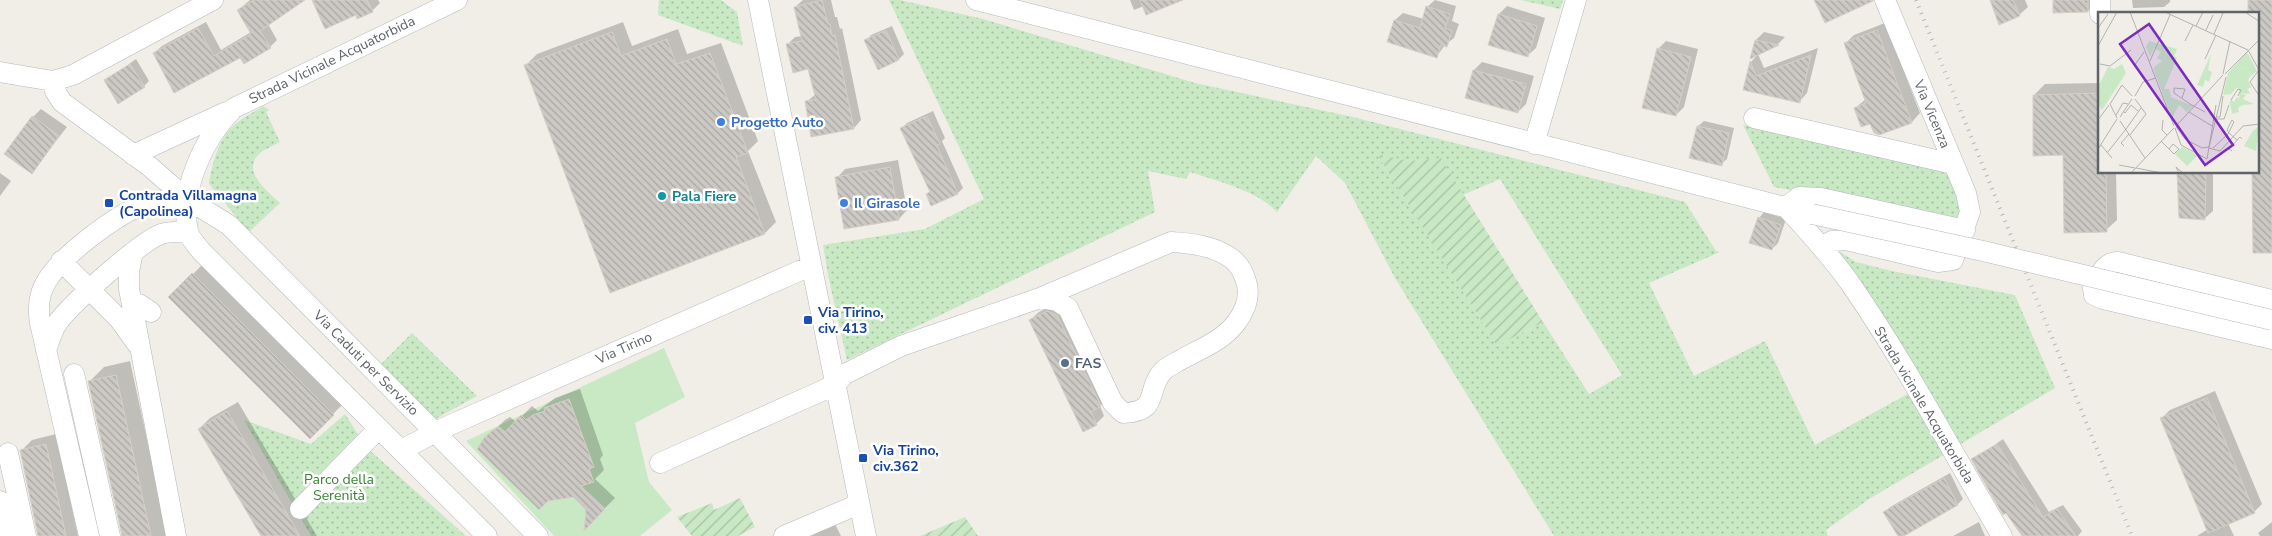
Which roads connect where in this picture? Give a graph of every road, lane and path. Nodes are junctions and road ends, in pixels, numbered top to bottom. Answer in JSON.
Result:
{"nodes":[{"id":1,"x":213,"y":0,"type":"edge"},
{"id":2,"x":457,"y":0,"type":"edge"},
{"id":3,"x":758,"y":0,"type":"edge"},
{"id":4,"x":976,"y":0,"type":"edge"},
{"id":5,"x":1576,"y":0,"type":"edge"},
{"id":6,"x":1885,"y":0,"type":"edge"},
{"id":7,"x":0,"y":72,"type":"edge"},
{"id":8,"x":53,"y":81,"type":"junction"},
{"id":9,"x":234,"y":108,"type":"junction"},
{"id":10,"x":1754,"y":118,"type":"dead end"},
{"id":11,"x":1534,"y":144,"type":"junction"},
{"id":12,"x":129,"y":153,"type":"junction"},
{"id":13,"x":1953,"y":164,"type":"junction"},
{"id":14,"x":187,"y":199,"type":"junction"},
{"id":15,"x":1786,"y":207,"type":"junction"},
{"id":16,"x":1809,"y":222,"type":"junction"},
{"id":17,"x":1965,"y":230,"type":"junction"},
{"id":18,"x":188,"y":233,"type":"junction"},
{"id":19,"x":1821,"y":246,"type":"junction"},
{"id":20,"x":133,"y":252,"type":"junction"},
{"id":21,"x":61,"y":261,"type":"junction"},
{"id":22,"x":812,"y":268,"type":"junction"},
{"id":23,"x":90,"y":290,"type":"junction"},
{"id":24,"x":1040,"y":298,"type":"junction"},
{"id":25,"x":2272,"y":300,"type":"edge"},
{"id":26,"x":132,"y":305,"type":"junction"},
{"id":27,"x":151,"y":312,"type":"dead end"},
{"id":28,"x":2272,"y":320,"type":"edge"},
{"id":29,"x":2272,"y":339,"type":"edge"},
{"id":30,"x":140,"y":348,"type":"junction"},
{"id":31,"x":46,"y":350,"type":"junction"},
{"id":32,"x":74,"y":374,"type":"dead end"},
{"id":33,"x":835,"y":385,"type":"junction"},
{"id":34,"x":379,"y":428,"type":"junction"},
{"id":35,"x":436,"y":432,"type":"junction"},
{"id":36,"x":401,"y":450,"type":"junction"},
{"id":37,"x":8,"y":453,"type":"dead end"},
{"id":38,"x":660,"y":463,"type":"dead end"},
{"id":39,"x":0,"y":501,"type":"edge"},
{"id":40,"x":858,"y":504,"type":"junction"},
{"id":41,"x":300,"y":509,"type":"dead end"},
{"id":42,"x":8,"y":536,"type":"edge"},
{"id":43,"x":26,"y":536,"type":"edge"},
{"id":44,"x":88,"y":536,"type":"edge"},
{"id":45,"x":110,"y":536,"type":"edge"},
{"id":46,"x":176,"y":536,"type":"edge"},
{"id":47,"x":486,"y":536,"type":"edge"},
{"id":48,"x":538,"y":536,"type":"edge"},
{"id":49,"x":784,"y":536,"type":"edge"},
{"id":50,"x":866,"y":536,"type":"edge"},
{"id":51,"x":2002,"y":536,"type":"edge"}],
"edges":[{"from":1,"to":8,"type":"street"},
{"from":2,"to":9,"type":"street","name":"Strada Vicinale Acquatorbida"},
{"from":3,"to":22,"type":"street"},
{"from":4,"to":11,"type":"street"},
{"from":5,"to":11,"type":"street"},
{"from":6,"to":13,"type":"street","name":"Via Vicenza"},
{"from":7,"to":8,"type":"street"},
{"from":8,"to":12,"type":"street","name":"Via Caduti per Servizio"},
{"from":9,"to":12,"type":"street","name":"Strada Vicinale Acquatorbida"},
{"from":9,"to":14,"type":"street","name":"Strada Vicinale Acquatorbida"},
{"from":10,"to":13,"type":"street"},
{"from":11,"to":15,"type":"street"},
{"from":12,"to":14,"type":"street","name":"Via Caduti per Servizio"},
{"from":13,"to":17,"type":"street","name":"Via Vicenza"},
{"from":14,"to":18,"type":"street"},
{"from":14,"to":21,"type":"street"},
{"from":14,"to":35,"type":"street","name":"Via Caduti per Servizio"},
{"from":15,"to":16,"type":"street"},
{"from":15,"to":17,"type":"street"},
{"from":16,"to":19,"type":"street","name":"Strada vicinale Acquatorbida"},
{"from":16,"to":28,"type":"street","bridge":true},
{"from":17,"to":19,"type":"street","name":"Via Vicenza"},
{"from":18,"to":20,"type":"street"},
{"from":18,"to":34,"type":"street"},
{"from":19,"to":51,"type":"street","name":"Strada vicinale Acquatorbida"},
{"from":20,"to":23,"type":"street"},
{"from":20,"to":26,"type":"street"},
{"from":21,"to":23,"type":"street"},
{"from":21,"to":31,"type":"street"},
{"from":22,"to":33,"type":"street"},
{"from":22,"to":35,"type":"street","name":"Via Tirino"},
{"from":23,"to":30,"type":"street"},
{"from":23,"to":31,"type":"street"},
{"from":24,"to":24,"type":"street"},
{"from":24,"to":33,"type":"street"},
{"from":25,"to":29,"type":"street"},
{"from":26,"to":27,"type":"street"},
{"from":26,"to":30,"type":"street"},
{"from":30,"to":46,"type":"street"},
{"from":31,"to":44,"type":"street"},
{"from":32,"to":45,"type":"street"},
{"from":33,"to":38,"type":"street"},
{"from":33,"to":40,"type":"street"},
{"from":34,"to":36,"type":"street"},
{"from":34,"to":41,"type":"street"},
{"from":35,"to":36,"type":"street","name":"Via Tirino"},
{"from":35,"to":48,"type":"street","name":"Via Caduti per Servizio"},
{"from":36,"to":47,"type":"street"},
{"from":37,"to":43,"type":"street"},
{"from":39,"to":42,"type":"street"},
{"from":40,"to":49,"type":"street"},
{"from":40,"to":50,"type":"street"}]}
